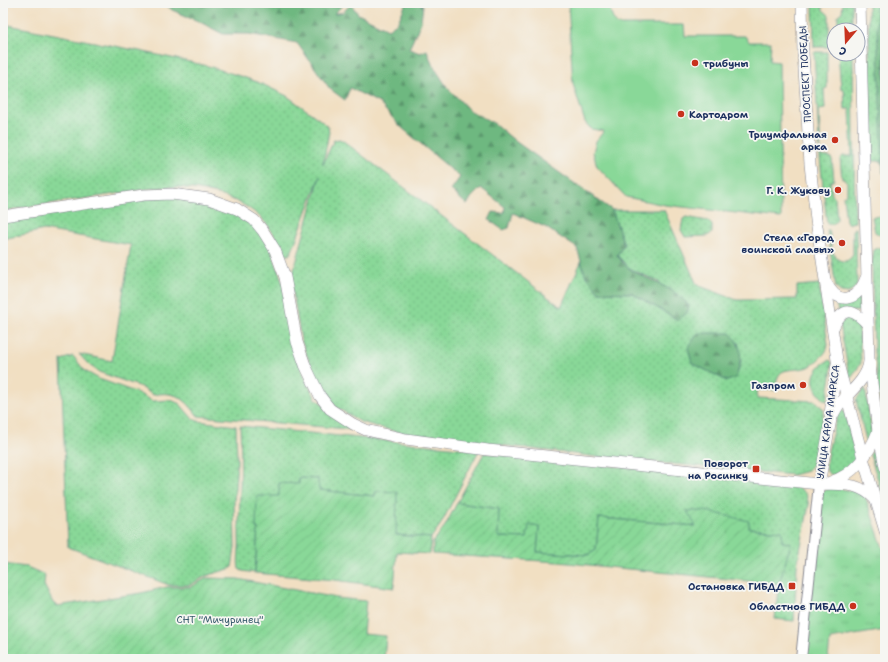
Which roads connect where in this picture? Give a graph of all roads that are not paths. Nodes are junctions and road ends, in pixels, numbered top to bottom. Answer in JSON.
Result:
{"nodes":[{"id":1,"x":802,"y":3,"type":"edge"},
{"id":2,"x":860,"y":3,"type":"edge"},
{"id":3,"x":3,"y":216,"type":"edge"},
{"id":4,"x":867,"y":275,"type":"junction"},
{"id":5,"x":825,"y":279,"type":"junction"},
{"id":6,"x":868,"y":325,"type":"junction"},
{"id":7,"x":833,"y":328,"type":"junction"},
{"id":8,"x":870,"y":359,"type":"junction"},
{"id":9,"x":837,"y":360,"type":"junction"},
{"id":10,"x":847,"y":395,"type":"junction"},
{"id":11,"x":831,"y":419,"type":"junction"},
{"id":12,"x":878,"y":431,"type":"junction"},
{"id":13,"x":863,"y":458,"type":"junction"},
{"id":14,"x":885,"y":467,"type":"edge"},
{"id":15,"x":819,"y":484,"type":"junction"},
{"id":16,"x":875,"y":499,"type":"junction"},
{"id":17,"x":885,"y":531,"type":"edge"},
{"id":18,"x":801,"y":659,"type":"edge"}],
"edges":[{"from":1,"to":5,"type":"main road","name":"ПРОСПЕКТ ПОБЕДЫ"},
{"from":2,"to":4,"type":"main road"},
{"from":3,"to":15,"type":"main road"},
{"from":4,"to":5,"type":"main road"},
{"from":4,"to":6,"type":"main road"},
{"from":5,"to":7,"type":"main road","name":"ПРОСПЕКТ ПОБЕДЫ"},
{"from":6,"to":7,"type":"main road"},
{"from":6,"to":8,"type":"main road"},
{"from":7,"to":9,"type":"main road","name":"ПРОСПЕКТ ПОБЕДЫ"},
{"from":8,"to":10,"type":"main road"},
{"from":8,"to":12,"type":"main road"},
{"from":9,"to":10,"type":"main road","name":"УЛИЦА КАРЛА МАРКСА"},
{"from":9,"to":11,"type":"main road","name":"УЛИЦА КАРЛА МАРКСА"},
{"from":10,"to":11,"type":"main road"},
{"from":10,"to":13,"type":"main road","name":"УЛИЦА КАРЛА МАРКСА"},
{"from":11,"to":15,"type":"main road","name":"УЛИЦА КАРЛА МАРКСА"},
{"from":12,"to":13,"type":"main road"},
{"from":12,"to":14,"type":"main road"},
{"from":13,"to":15,"type":"main road"},
{"from":13,"to":16,"type":"main road","name":"УЛИЦА КАРЛА МАРКСА"},
{"from":15,"to":16,"type":"main road"},
{"from":15,"to":18,"type":"main road","name":"УЛИЦА КАРЛА МАРКСА"},
{"from":16,"to":17,"type":"main road","name":"УЛИЦА КАРЛА МАРКСА"}]}
